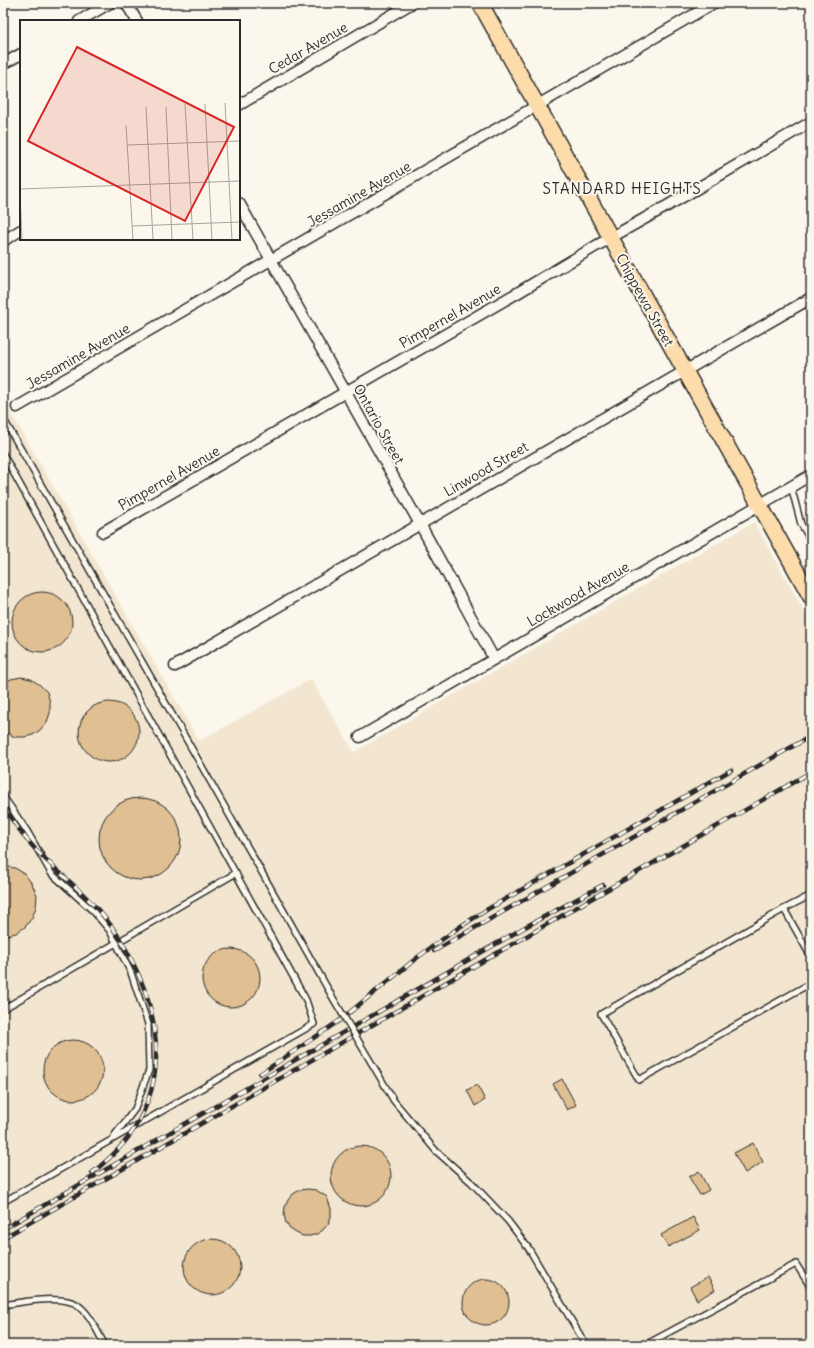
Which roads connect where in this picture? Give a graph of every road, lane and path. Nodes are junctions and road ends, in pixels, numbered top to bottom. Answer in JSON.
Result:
{"nodes":[{"id":1,"x":110,"y":3,"type":"edge"},
{"id":2,"x":126,"y":3,"type":"edge"},
{"id":3,"x":412,"y":3,"type":"edge"},
{"id":4,"x":480,"y":3,"type":"edge"},
{"id":5,"x":714,"y":3,"type":"edge"},
{"id":6,"x":81,"y":20,"type":"edge"},
{"id":7,"x":136,"y":20,"type":"edge"},
{"id":8,"x":20,"y":55,"type":"edge"},
{"id":9,"x":3,"y":64,"type":"edge"},
{"id":10,"x":240,"y":103,"type":"edge"},
{"id":11,"x":537,"y":106,"type":"junction"},
{"id":12,"x":811,"y":122,"type":"edge"},
{"id":13,"x":240,"y":205,"type":"edge"},
{"id":14,"x":20,"y":231,"type":"edge"},
{"id":15,"x":610,"y":238,"type":"junction"},
{"id":16,"x":3,"y":241,"type":"edge"},
{"id":17,"x":271,"y":261,"type":"junction"},
{"id":18,"x":811,"y":298,"type":"edge"},
{"id":19,"x":685,"y":371,"type":"junction"},
{"id":20,"x":346,"y":392,"type":"junction"},
{"id":21,"x":17,"y":407,"type":"dead end"},
{"id":22,"x":3,"y":418,"type":"edge"},
{"id":23,"x":3,"y":454,"type":"edge"},
{"id":24,"x":811,"y":474,"type":"edge"},
{"id":25,"x":791,"y":486,"type":"junction"},
{"id":26,"x":759,"y":504,"type":"junction"},
{"id":27,"x":420,"y":524,"type":"junction"},
{"id":28,"x":103,"y":532,"type":"dead end"},
{"id":29,"x":811,"y":541,"type":"edge"},
{"id":30,"x":811,"y":598,"type":"edge"},
{"id":31,"x":494,"y":659,"type":"junction"},
{"id":32,"x":175,"y":666,"type":"dead end"},
{"id":33,"x":360,"y":737,"type":"dead end"},
{"id":34,"x":3,"y":796,"type":"edge"},
{"id":35,"x":236,"y":873,"type":"junction"},
{"id":36,"x":811,"y":895,"type":"edge"},
{"id":37,"x":784,"y":909,"type":"junction"},
{"id":38,"x":116,"y":944,"type":"junction"},
{"id":39,"x":811,"y":957,"type":"edge"},
{"id":40,"x":811,"y":983,"type":"edge"},
{"id":41,"x":3,"y":1009,"type":"edge"},
{"id":42,"x":112,"y":1139,"type":"junction"},
{"id":43,"x":3,"y":1202,"type":"edge"},
{"id":44,"x":811,"y":1277,"type":"edge"},
{"id":45,"x":806,"y":1280,"type":"junction"},
{"id":46,"x":811,"y":1288,"type":"edge"},
{"id":47,"x":3,"y":1305,"type":"edge"},
{"id":48,"x":105,"y":1345,"type":"edge"},
{"id":49,"x":586,"y":1345,"type":"edge"},
{"id":50,"x":645,"y":1345,"type":"edge"}],
"edges":[{"from":1,"to":6,"type":"street"},
{"from":2,"to":7,"type":"street"},
{"from":3,"to":10,"type":"street","name":"Cedar Avenue"},
{"from":4,"to":11,"type":"main road","name":"Chippewa Street"},
{"from":5,"to":11,"type":"street","name":"Jessamine Avenue"},
{"from":8,"to":9,"type":"street"},
{"from":11,"to":15,"type":"main road","name":"Chippewa Street"},
{"from":11,"to":17,"type":"street","name":"Jessamine Avenue"},
{"from":12,"to":15,"type":"street","name":"Pimpernel Avenue"},
{"from":13,"to":17,"type":"street","name":"Ontario Street"},
{"from":14,"to":16,"type":"street"},
{"from":15,"to":19,"type":"main road","name":"Chippewa Street"},
{"from":15,"to":20,"type":"street","name":"Pimpernel Avenue"},
{"from":17,"to":20,"type":"street","name":"Ontario Street"},
{"from":17,"to":21,"type":"street","name":"Jessamine Avenue"},
{"from":18,"to":19,"type":"street","name":"Linwood Street"},
{"from":19,"to":26,"type":"main road","name":"Chippewa Street"},
{"from":19,"to":27,"type":"street","name":"Linwood Street"},
{"from":20,"to":27,"type":"street","name":"Ontario Street"},
{"from":20,"to":28,"type":"street","name":"Pimpernel Avenue"},
{"from":22,"to":49,"type":"lane","bridge":true},
{"from":23,"to":35,"type":"lane"},
{"from":24,"to":25,"type":"street","name":"Lockwood Avenue"},
{"from":25,"to":26,"type":"street","name":"Lockwood Avenue"},
{"from":25,"to":29,"type":"lane"},
{"from":26,"to":30,"type":"main road","name":"Chippewa Street"},
{"from":26,"to":31,"type":"street","name":"Lockwood Avenue"},
{"from":27,"to":31,"type":"street","name":"Ontario Street"},
{"from":27,"to":32,"type":"street","name":"Linwood Street"},
{"from":31,"to":33,"type":"street","name":"Lockwood Avenue"},
{"from":34,"to":38,"type":"lane"},
{"from":35,"to":38,"type":"lane"},
{"from":35,"to":42,"type":"lane"},
{"from":36,"to":37,"type":"lane"},
{"from":37,"to":39,"type":"lane"},
{"from":37,"to":40,"type":"lane"},
{"from":38,"to":41,"type":"lane"},
{"from":38,"to":42,"type":"lane"},
{"from":42,"to":43,"type":"lane"},
{"from":44,"to":45,"type":"lane"},
{"from":45,"to":46,"type":"lane"},
{"from":45,"to":50,"type":"lane"},
{"from":47,"to":48,"type":"lane"}]}
